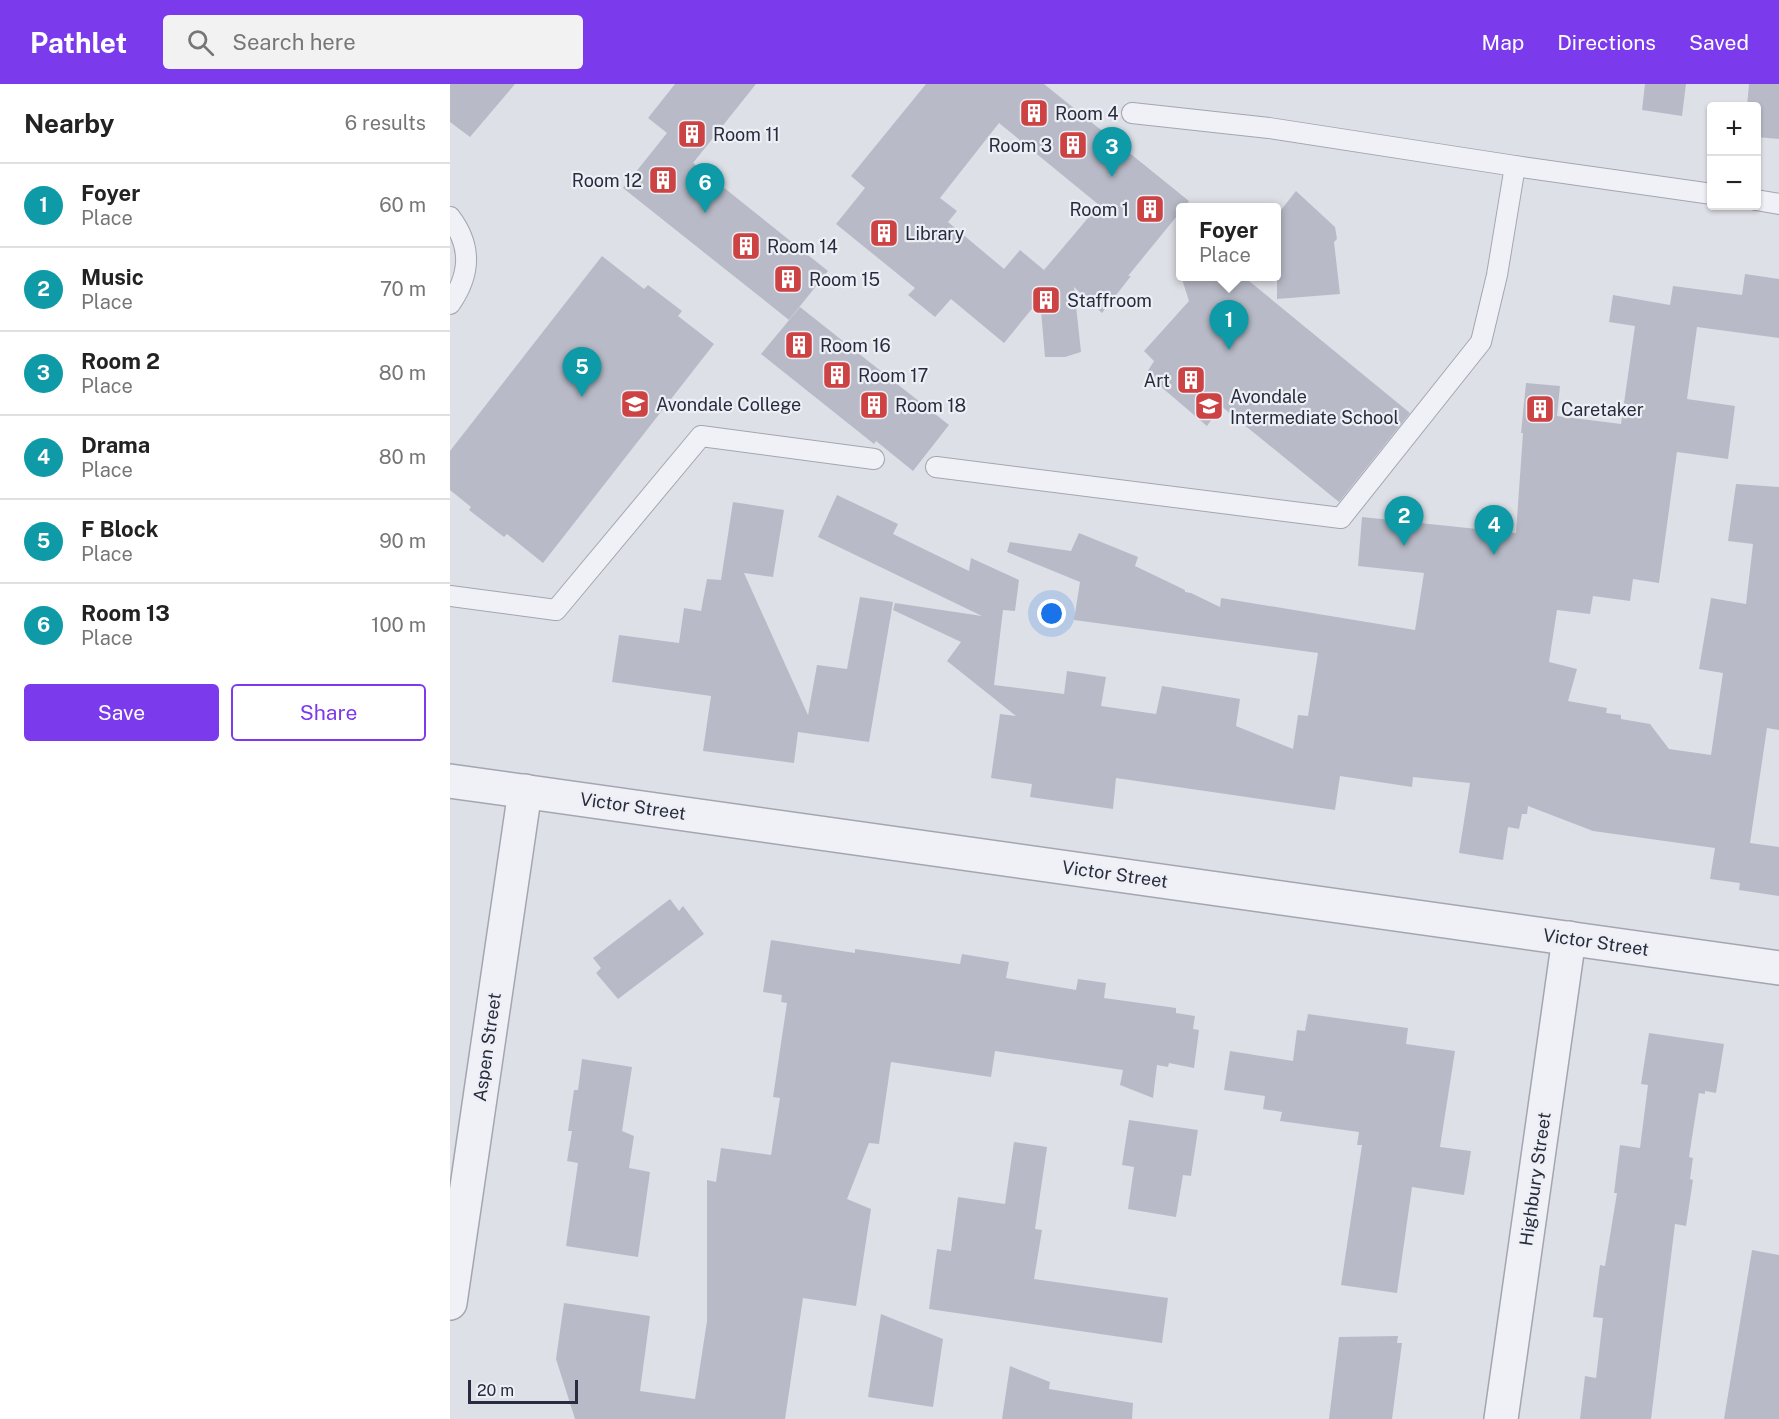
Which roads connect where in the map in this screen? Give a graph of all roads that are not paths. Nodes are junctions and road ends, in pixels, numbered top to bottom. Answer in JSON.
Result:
{"nodes":[{"id":1,"x":1132,"y":113,"type":"dead end"},
{"id":2,"x":1515,"y":166,"type":"junction"},
{"id":3,"x":1707,"y":193,"type":"edge"},
{"id":4,"x":1761,"y":201,"type":"edge"},
{"id":5,"x":1779,"y":204,"type":"edge"},
{"id":6,"x":450,"y":217,"type":"edge"},
{"id":7,"x":450,"y":304,"type":"edge"},
{"id":8,"x":874,"y":459,"type":"dead end"},
{"id":9,"x":936,"y":466,"type":"dead end"},
{"id":10,"x":450,"y":596,"type":"edge"},
{"id":11,"x":450,"y":781,"type":"edge"},
{"id":12,"x":525,"y":791,"type":"junction"},
{"id":13,"x":1569,"y":938,"type":"junction"},
{"id":14,"x":1779,"y":968,"type":"edge"},
{"id":15,"x":450,"y":1303,"type":"edge"},
{"id":16,"x":1501,"y":1419,"type":"edge"}],
"edges":[{"from":1,"to":2,"type":"lane"},
{"from":2,"to":3,"type":"lane"},
{"from":2,"to":9,"type":"lane"},
{"from":4,"to":5,"type":"lane"},
{"from":6,"to":7,"type":"lane"},
{"from":8,"to":10,"type":"lane"},
{"from":11,"to":12,"type":"street","name":"Victor Street"},
{"from":12,"to":13,"type":"street","name":"Victor Street"},
{"from":12,"to":15,"type":"street","name":"Aspen Street"},
{"from":13,"to":14,"type":"street","name":"Victor Street"},
{"from":13,"to":16,"type":"street","name":"Highbury Street"}]}
